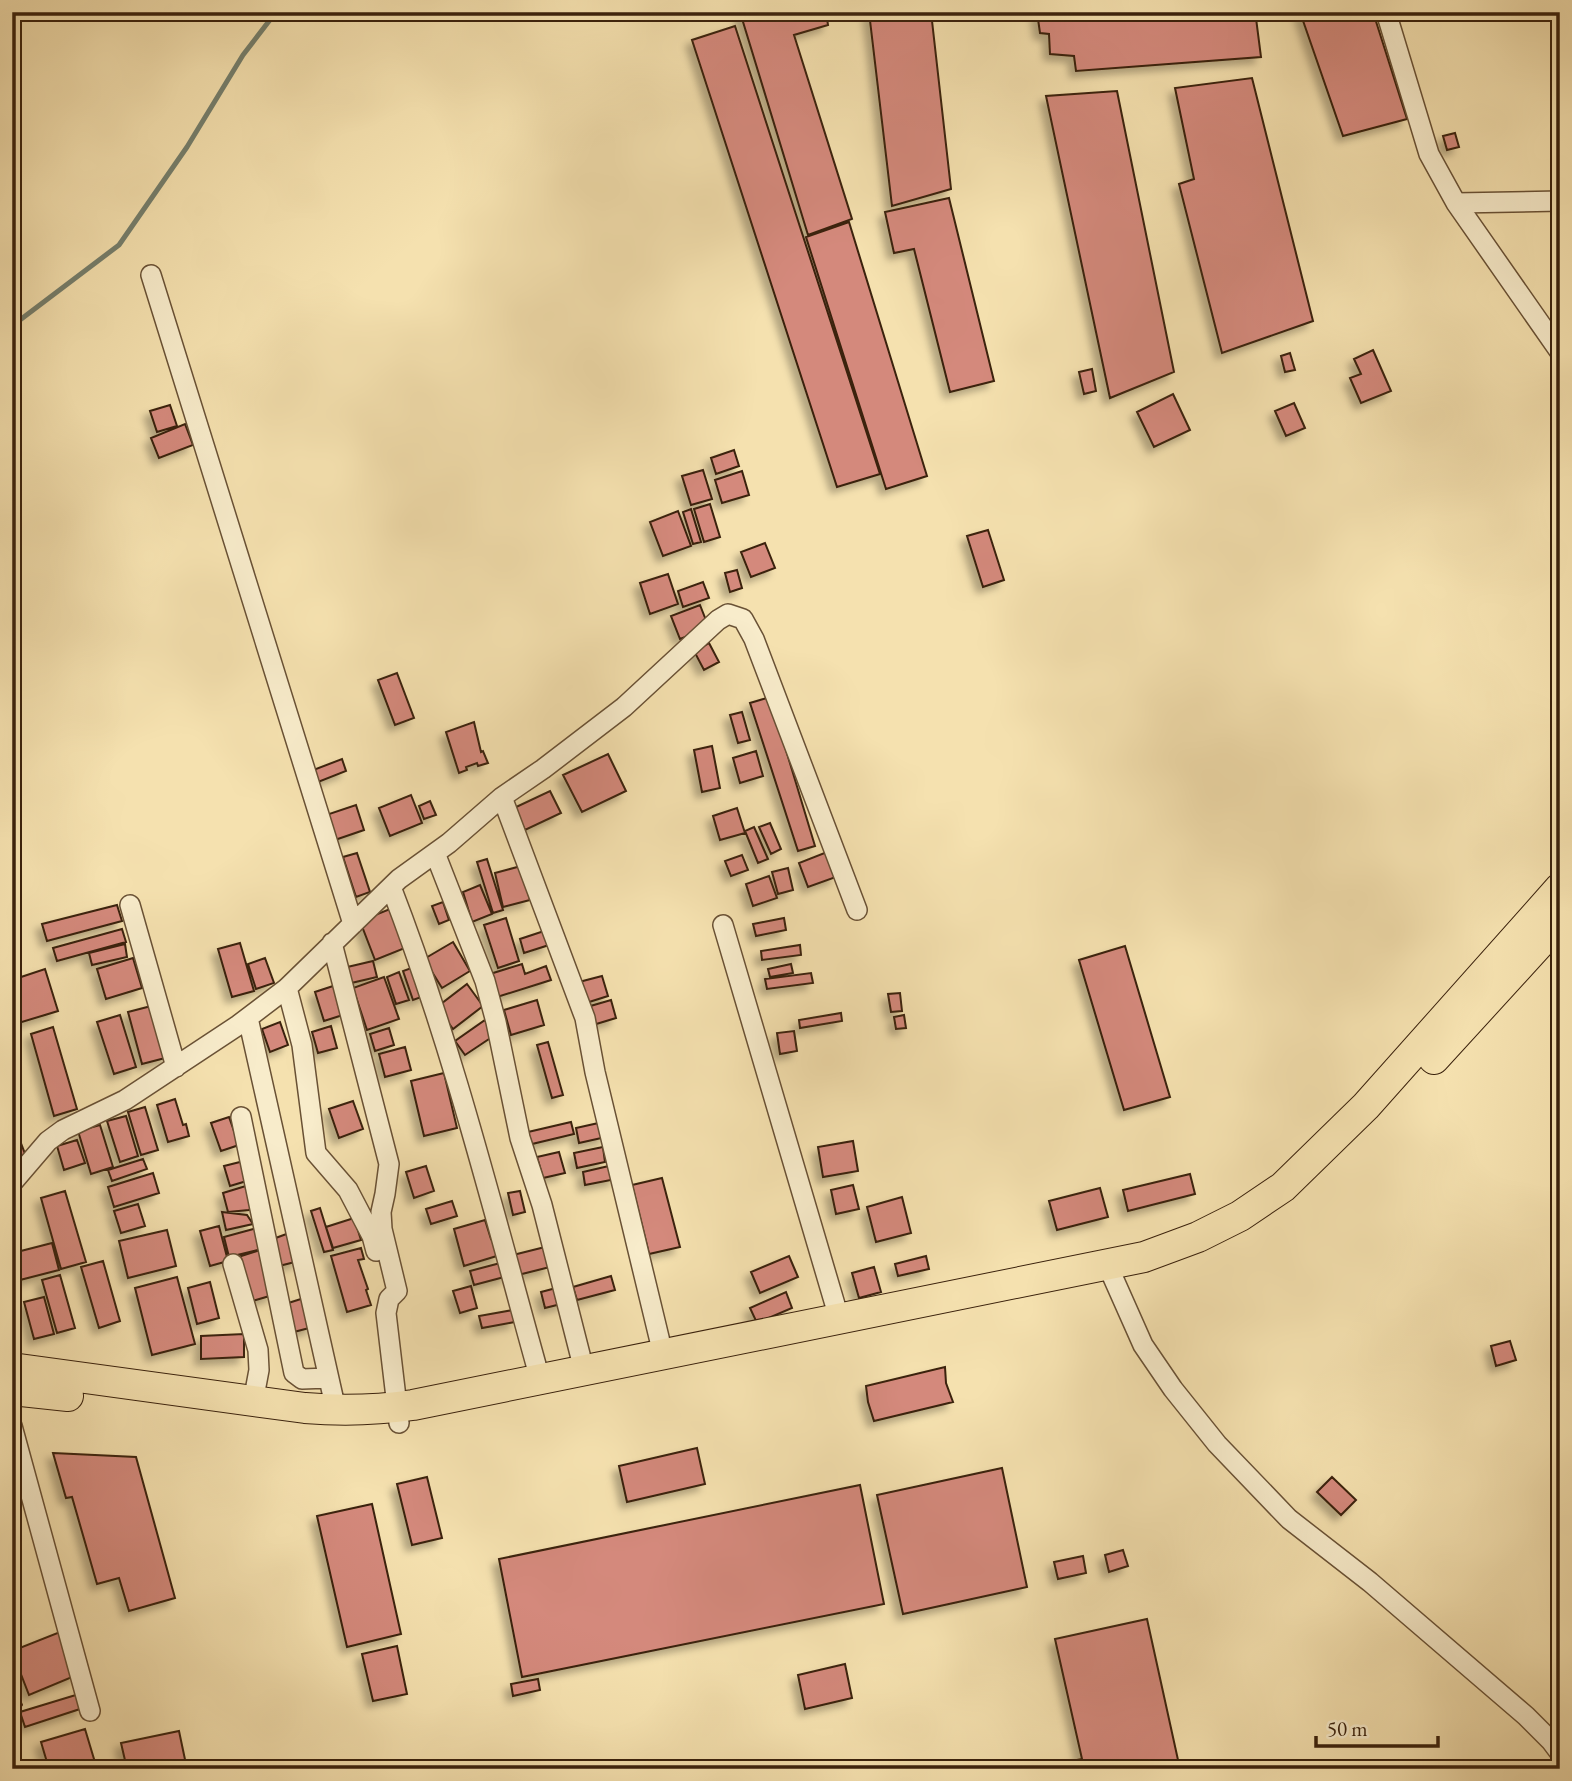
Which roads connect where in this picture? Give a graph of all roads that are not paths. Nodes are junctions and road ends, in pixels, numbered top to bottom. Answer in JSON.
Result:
{"nodes":[{"id":1,"x":1386,"y":12,"type":"edge"},
{"id":2,"x":1560,"y":201,"type":"edge"},
{"id":3,"x":1455,"y":203,"type":"junction"},
{"id":4,"x":151,"y":275,"type":"dead end"},
{"id":5,"x":1560,"y":352,"type":"edge"},
{"id":6,"x":502,"y":796,"type":"junction"},
{"id":7,"x":435,"y":853,"type":"junction"},
{"id":8,"x":391,"y":887,"type":"junction"},
{"id":9,"x":1560,"y":888,"type":"edge"},
{"id":10,"x":130,"y":905,"type":"dead end"},
{"id":11,"x":857,"y":910,"type":"dead end"},
{"id":12,"x":1560,"y":921,"type":"edge"},
{"id":13,"x":353,"y":924,"type":"junction"},
{"id":14,"x":723,"y":925,"type":"dead end"},
{"id":15,"x":332,"y":943,"type":"junction"},
{"id":16,"x":287,"y":988,"type":"junction"},
{"id":17,"x":248,"y":1018,"type":"junction"},
{"id":18,"x":176,"y":1068,"type":"junction"},
{"id":19,"x":1373,"y":1112,"type":"junction"},
{"id":20,"x":241,"y":1117,"type":"dead end"},
{"id":21,"x":12,"y":1182,"type":"edge"},
{"id":22,"x":233,"y":1264,"type":"dead end"},
{"id":23,"x":1110,"y":1273,"type":"junction"},
{"id":24,"x":389,"y":1299,"type":"junction"},
{"id":25,"x":839,"y":1318,"type":"junction"},
{"id":26,"x":663,"y":1354,"type":"junction"},
{"id":27,"x":12,"y":1368,"type":"edge"},
{"id":28,"x":584,"y":1370,"type":"junction"},
{"id":29,"x":328,"y":1378,"type":"junction"},
{"id":30,"x":540,"y":1379,"type":"junction"},
{"id":31,"x":12,"y":1390,"type":"edge"},
{"id":32,"x":181,"y":1401,"type":"junction"},
{"id":33,"x":253,"y":1402,"type":"junction"},
{"id":34,"x":336,"y":1410,"type":"junction"},
{"id":35,"x":399,"y":1415,"type":"junction"},
{"id":36,"x":12,"y":1426,"type":"edge"},
{"id":37,"x":90,"y":1711,"type":"dead end"},
{"id":38,"x":1560,"y":1753,"type":"edge"}],
"edges":[{"from":1,"to":3,"type":"street"},
{"from":2,"to":3,"type":"street"},
{"from":3,"to":5,"type":"street"},
{"from":4,"to":13,"type":"street"},
{"from":6,"to":7,"type":"street"},
{"from":6,"to":11,"type":"street"},
{"from":6,"to":26,"type":"street"},
{"from":7,"to":8,"type":"street"},
{"from":7,"to":28,"type":"street"},
{"from":8,"to":13,"type":"street"},
{"from":8,"to":30,"type":"street"},
{"from":9,"to":19,"type":"highway"},
{"from":10,"to":18,"type":"street"},
{"from":12,"to":19,"type":"highway"},
{"from":13,"to":15,"type":"street"},
{"from":14,"to":25,"type":"street"},
{"from":15,"to":16,"type":"street"},
{"from":15,"to":24,"type":"street"},
{"from":16,"to":17,"type":"street"},
{"from":16,"to":24,"type":"street"},
{"from":17,"to":18,"type":"street"},
{"from":17,"to":29,"type":"street"},
{"from":18,"to":21,"type":"street"},
{"from":19,"to":23,"type":"highway"},
{"from":20,"to":29,"type":"street"},
{"from":22,"to":33,"type":"street"},
{"from":23,"to":25,"type":"highway"},
{"from":23,"to":35,"type":"highway"},
{"from":23,"to":38,"type":"street"},
{"from":24,"to":35,"type":"street"},
{"from":25,"to":26,"type":"highway"},
{"from":26,"to":28,"type":"highway"},
{"from":27,"to":32,"type":"highway"},
{"from":28,"to":30,"type":"highway"},
{"from":29,"to":34,"type":"street"},
{"from":30,"to":35,"type":"highway"},
{"from":31,"to":32,"type":"highway"},
{"from":32,"to":33,"type":"highway"},
{"from":32,"to":35,"type":"highway"},
{"from":33,"to":34,"type":"highway"},
{"from":34,"to":35,"type":"highway"},
{"from":36,"to":37,"type":"street"}]}
